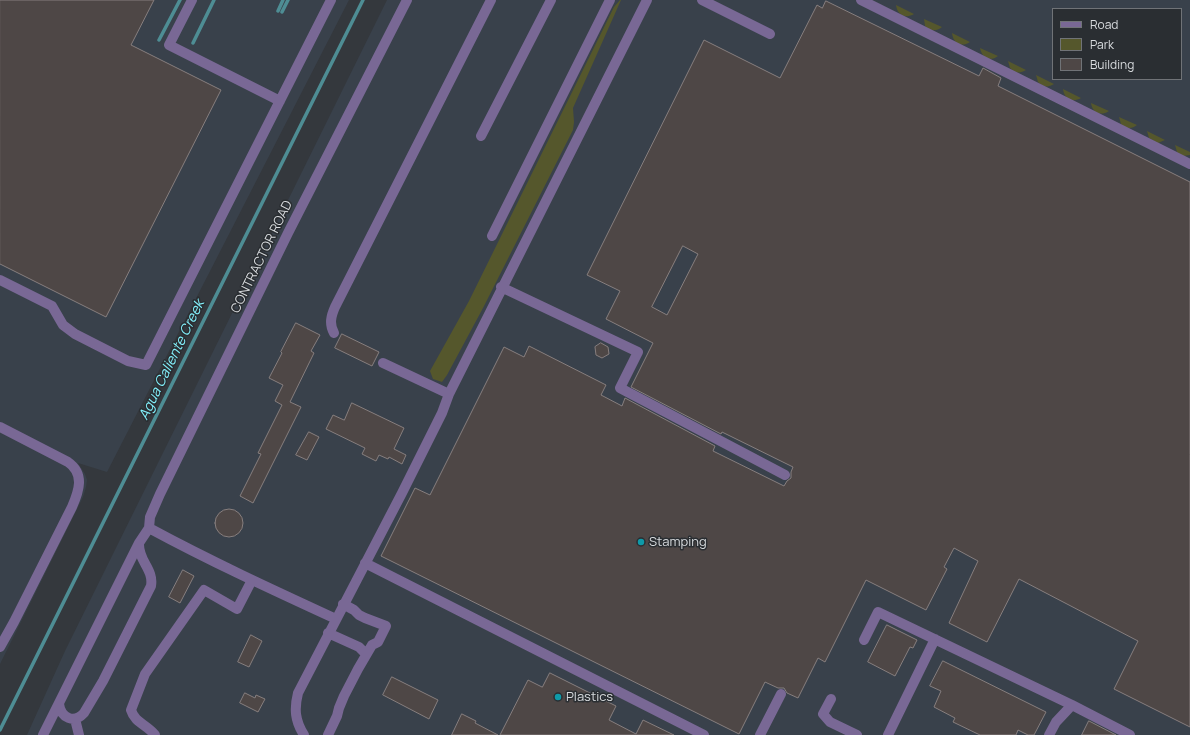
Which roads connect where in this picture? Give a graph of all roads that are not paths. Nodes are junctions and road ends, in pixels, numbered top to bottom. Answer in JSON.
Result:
{"nodes":[{"id":1,"x":192,"y":0,"type":"edge"},
{"id":2,"x":331,"y":0,"type":"edge"},
{"id":3,"x":407,"y":0,"type":"edge"},
{"id":4,"x":490,"y":0,"type":"edge"},
{"id":5,"x":550,"y":0,"type":"edge"},
{"id":6,"x":610,"y":0,"type":"edge"},
{"id":7,"x":647,"y":0,"type":"edge"},
{"id":8,"x":702,"y":0,"type":"edge"},
{"id":9,"x":861,"y":0,"type":"edge"},
{"id":10,"x":770,"y":34,"type":"dead end"},
{"id":11,"x":280,"y":102,"type":"junction"},
{"id":12,"x":481,"y":136,"type":"dead end"},
{"id":13,"x":1190,"y":164,"type":"edge"},
{"id":14,"x":492,"y":236,"type":"dead end"},
{"id":15,"x":0,"y":280,"type":"edge"},
{"id":16,"x":502,"y":287,"type":"junction"},
{"id":17,"x":334,"y":333,"type":"dead end"},
{"id":18,"x":383,"y":363,"type":"dead end"},
{"id":19,"x":449,"y":394,"type":"junction"},
{"id":20,"x":0,"y":428,"type":"edge"},
{"id":21,"x":785,"y":475,"type":"dead end"},
{"id":22,"x":149,"y":528,"type":"junction"},
{"id":23,"x":139,"y":543,"type":"junction"},
{"id":24,"x":365,"y":563,"type":"junction"},
{"id":25,"x":252,"y":580,"type":"junction"},
{"id":26,"x":343,"y":604,"type":"junction"},
{"id":27,"x":336,"y":619,"type":"junction"},
{"id":28,"x":328,"y":633,"type":"junction"},
{"id":29,"x":935,"y":639,"type":"junction"},
{"id":30,"x":864,"y":640,"type":"dead end"},
{"id":31,"x":0,"y":647,"type":"edge"},
{"id":32,"x":366,"y":654,"type":"junction"},
{"id":33,"x":781,"y":694,"type":"dead end"},
{"id":34,"x":831,"y":699,"type":"dead end"},
{"id":35,"x":59,"y":704,"type":"junction"},
{"id":36,"x":1072,"y":705,"type":"junction"},
{"id":37,"x":75,"y":719,"type":"junction"},
{"id":38,"x":43,"y":735,"type":"edge"},
{"id":39,"x":79,"y":735,"type":"edge"},
{"id":40,"x":155,"y":735,"type":"edge"},
{"id":41,"x":304,"y":735,"type":"edge"},
{"id":42,"x":328,"y":735,"type":"edge"},
{"id":43,"x":704,"y":735,"type":"edge"},
{"id":44,"x":760,"y":735,"type":"edge"},
{"id":45,"x":857,"y":735,"type":"edge"},
{"id":46,"x":888,"y":735,"type":"edge"},
{"id":47,"x":1049,"y":735,"type":"edge"},
{"id":48,"x":1130,"y":735,"type":"edge"}],
"edges":[{"from":1,"to":11,"type":"lane"},
{"from":2,"to":11,"type":"lane"},
{"from":3,"to":22,"type":"lane","name":"CONTRACTOR ROAD"},
{"from":4,"to":17,"type":"lane"},
{"from":5,"to":12,"type":"lane"},
{"from":6,"to":14,"type":"lane"},
{"from":7,"to":16,"type":"lane"},
{"from":8,"to":10,"type":"lane"},
{"from":9,"to":13,"type":"lane"},
{"from":11,"to":15,"type":"lane"},
{"from":16,"to":19,"type":"lane"},
{"from":16,"to":21,"type":"lane"},
{"from":18,"to":19,"type":"lane"},
{"from":19,"to":24,"type":"lane"},
{"from":20,"to":31,"type":"lane"},
{"from":22,"to":23,"type":"lane"},
{"from":22,"to":25,"type":"lane"},
{"from":23,"to":35,"type":"lane"},
{"from":23,"to":37,"type":"lane"},
{"from":24,"to":26,"type":"lane"},
{"from":24,"to":43,"type":"lane"},
{"from":25,"to":27,"type":"lane"},
{"from":25,"to":40,"type":"lane"},
{"from":26,"to":27,"type":"lane"},
{"from":26,"to":32,"type":"lane"},
{"from":27,"to":28,"type":"lane"},
{"from":28,"to":32,"type":"lane"},
{"from":28,"to":41,"type":"lane"},
{"from":29,"to":30,"type":"lane"},
{"from":29,"to":36,"type":"lane"},
{"from":29,"to":46,"type":"lane"},
{"from":32,"to":42,"type":"lane"},
{"from":33,"to":44,"type":"lane"},
{"from":34,"to":45,"type":"lane"},
{"from":35,"to":37,"type":"lane"},
{"from":35,"to":38,"type":"lane"},
{"from":36,"to":47,"type":"lane"},
{"from":36,"to":48,"type":"lane"},
{"from":37,"to":39,"type":"lane"}]}
